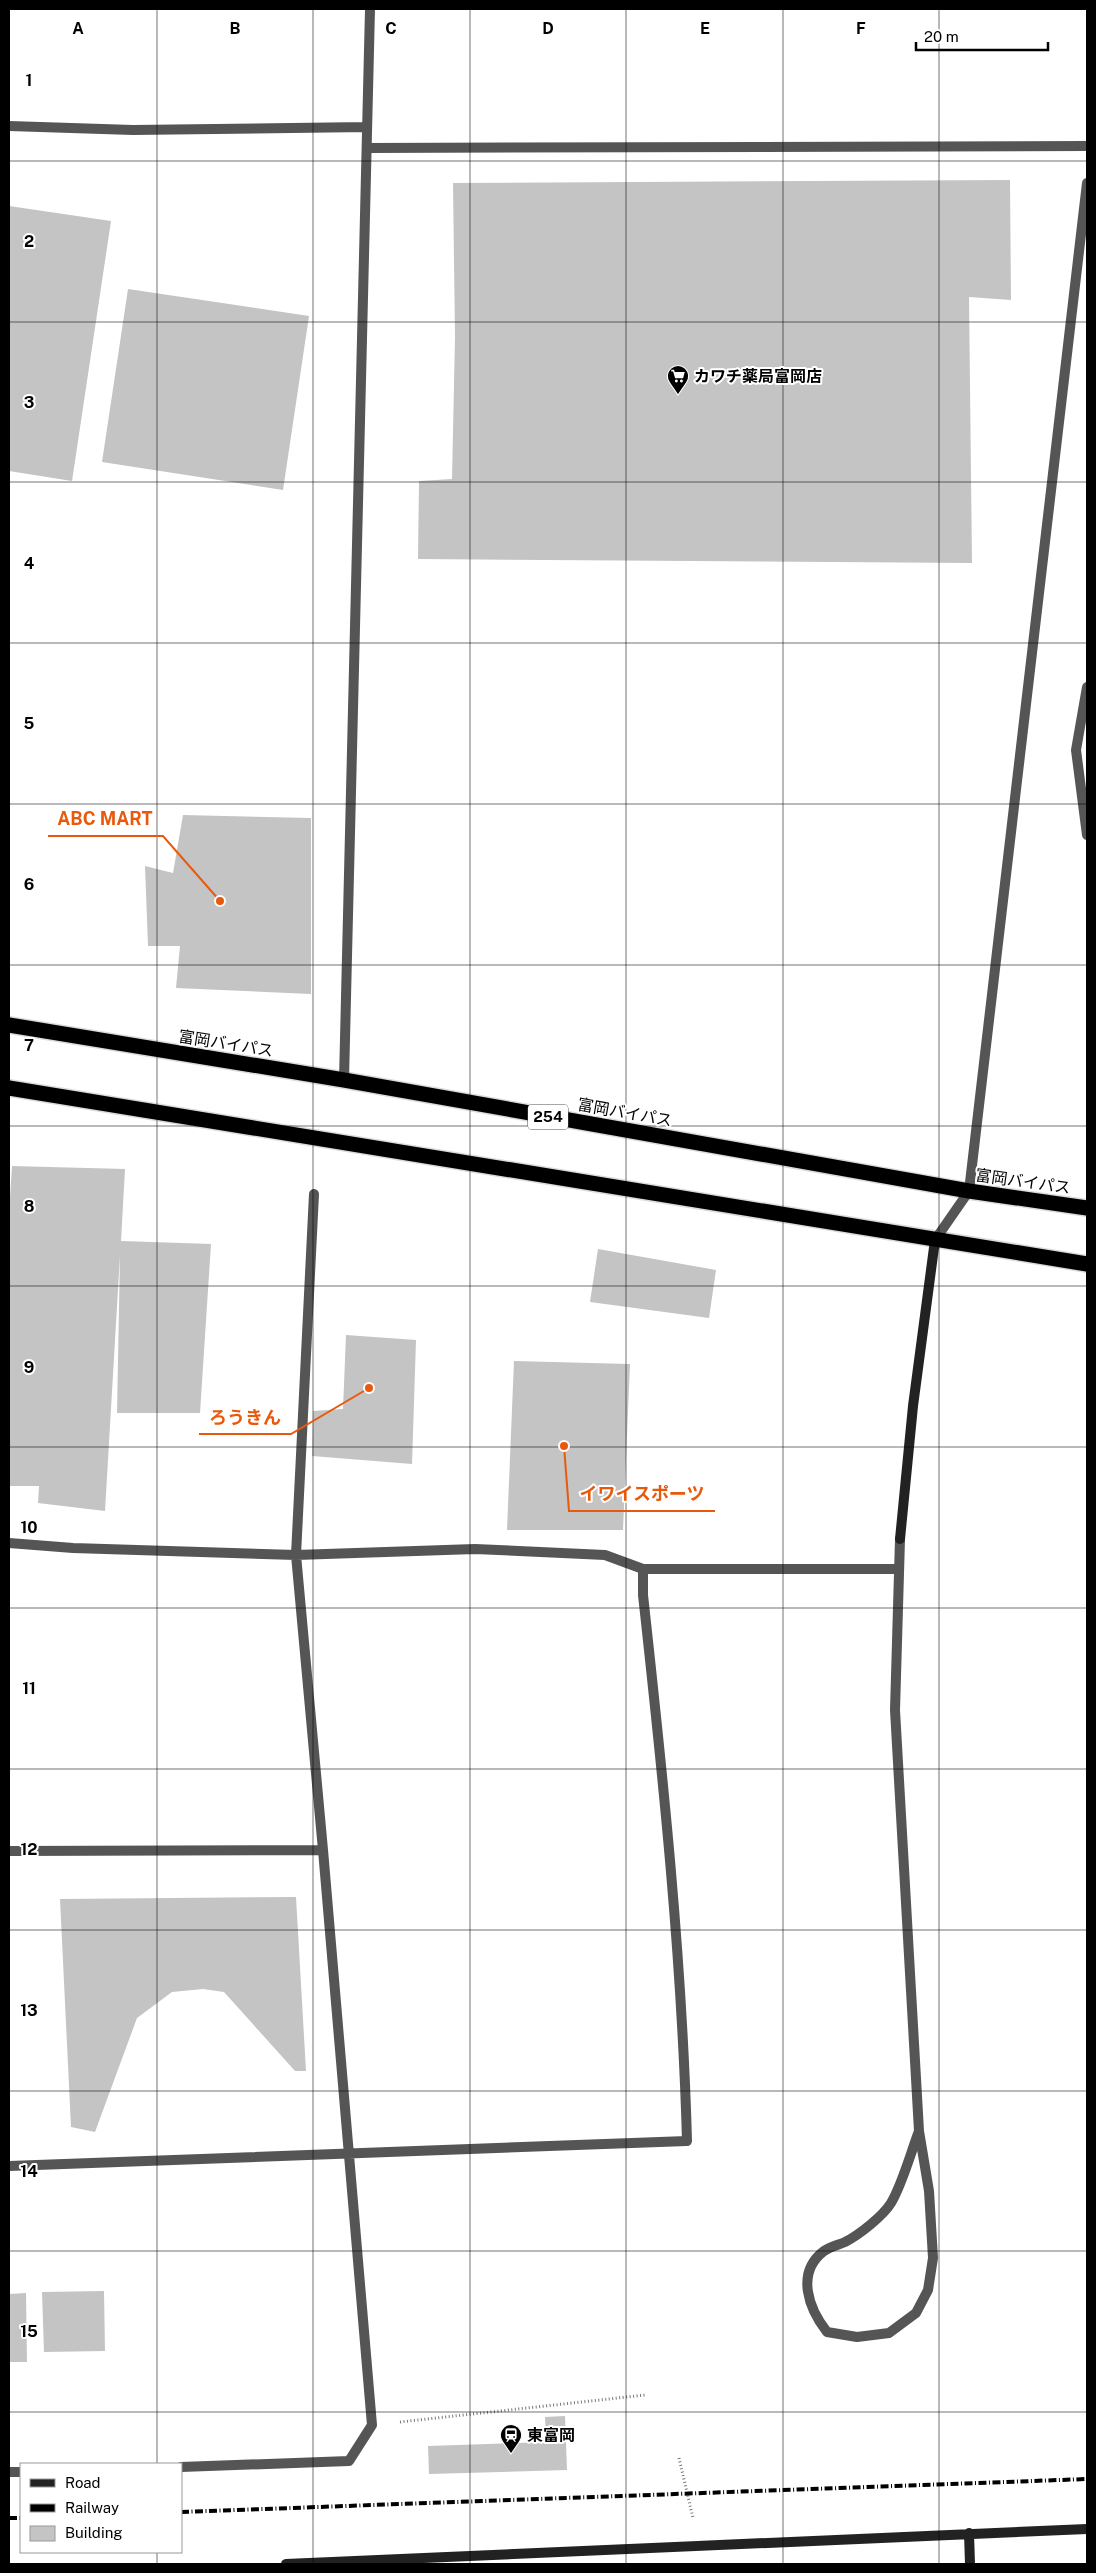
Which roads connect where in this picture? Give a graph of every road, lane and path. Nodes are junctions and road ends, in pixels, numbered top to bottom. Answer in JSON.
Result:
{"nodes":[{"id":1,"x":370,"y":9,"type":"edge"},
{"id":2,"x":9,"y":126,"type":"edge"},
{"id":3,"x":367,"y":127,"type":"junction"},
{"id":4,"x":1087,"y":146,"type":"edge"},
{"id":5,"x":367,"y":148,"type":"junction"},
{"id":6,"x":1087,"y":183,"type":"edge"},
{"id":7,"x":1087,"y":687,"type":"edge"},
{"id":8,"x":1087,"y":835,"type":"edge"},
{"id":9,"x":9,"y":1025,"type":"edge"},
{"id":10,"x":344,"y":1080,"type":"junction"},
{"id":11,"x":9,"y":1088,"type":"edge"},
{"id":12,"x":969,"y":1191,"type":"junction"},
{"id":13,"x":314,"y":1194,"type":"dead end"},
{"id":14,"x":1087,"y":1208,"type":"edge"},
{"id":15,"x":935,"y":1240,"type":"junction"},
{"id":16,"x":1087,"y":1264,"type":"edge"},
{"id":17,"x":9,"y":1542,"type":"edge"},
{"id":18,"x":296,"y":1555,"type":"junction"},
{"id":19,"x":643,"y":1569,"type":"junction"},
{"id":20,"x":899,"y":1569,"type":"junction"},
{"id":21,"x":323,"y":1850,"type":"junction"},
{"id":22,"x":9,"y":1852,"type":"edge"},
{"id":23,"x":919,"y":2131,"type":"junction"},
{"id":24,"x":350,"y":2155,"type":"junction"},
{"id":25,"x":9,"y":2166,"type":"edge"},
{"id":26,"x":645,"y":2395,"type":"dead end"},
{"id":27,"x":372,"y":2425,"type":"junction"},
{"id":28,"x":679,"y":2458,"type":"dead end"},
{"id":29,"x":182,"y":2467,"type":"edge"},
{"id":30,"x":1087,"y":2529,"type":"edge"},
{"id":31,"x":969,"y":2533,"type":"junction"},
{"id":32,"x":700,"y":2546,"type":"junction"},
{"id":33,"x":286,"y":2564,"type":"edge"},
{"id":34,"x":970,"y":2564,"type":"edge"}],
"edges":[{"from":1,"to":3,"type":"street"},
{"from":2,"to":3,"type":"street"},
{"from":3,"to":5,"type":"street"},
{"from":4,"to":5,"type":"street"},
{"from":5,"to":10,"type":"street"},
{"from":6,"to":12,"type":"street"},
{"from":7,"to":8,"type":"street"},
{"from":9,"to":10,"type":"highway","name":"富岡バイパス","number":"254"},
{"from":10,"to":12,"type":"highway","name":"富岡バイパス","number":"254"},
{"from":11,"to":15,"type":"highway"},
{"from":12,"to":14,"type":"highway","name":"富岡バイパス","number":"254"},
{"from":12,"to":15,"type":"street"},
{"from":13,"to":18,"type":"street"},
{"from":15,"to":16,"type":"highway"},
{"from":15,"to":20,"type":"street"},
{"from":17,"to":18,"type":"street"},
{"from":18,"to":19,"type":"street"},
{"from":18,"to":21,"type":"street"},
{"from":19,"to":20,"type":"street"},
{"from":19,"to":24,"type":"street"},
{"from":20,"to":23,"type":"street"},
{"from":21,"to":22,"type":"street"},
{"from":21,"to":24,"type":"street"},
{"from":23,"to":23,"type":"street"},
{"from":24,"to":25,"type":"street"},
{"from":24,"to":27,"type":"street"},
{"from":26,"to":27,"type":"path"},
{"from":27,"to":29,"type":"street"},
{"from":28,"to":32,"type":"path"},
{"from":30,"to":31,"type":"street"},
{"from":31,"to":32,"type":"street"},
{"from":31,"to":34,"type":"street"},
{"from":32,"to":33,"type":"street"}]}
